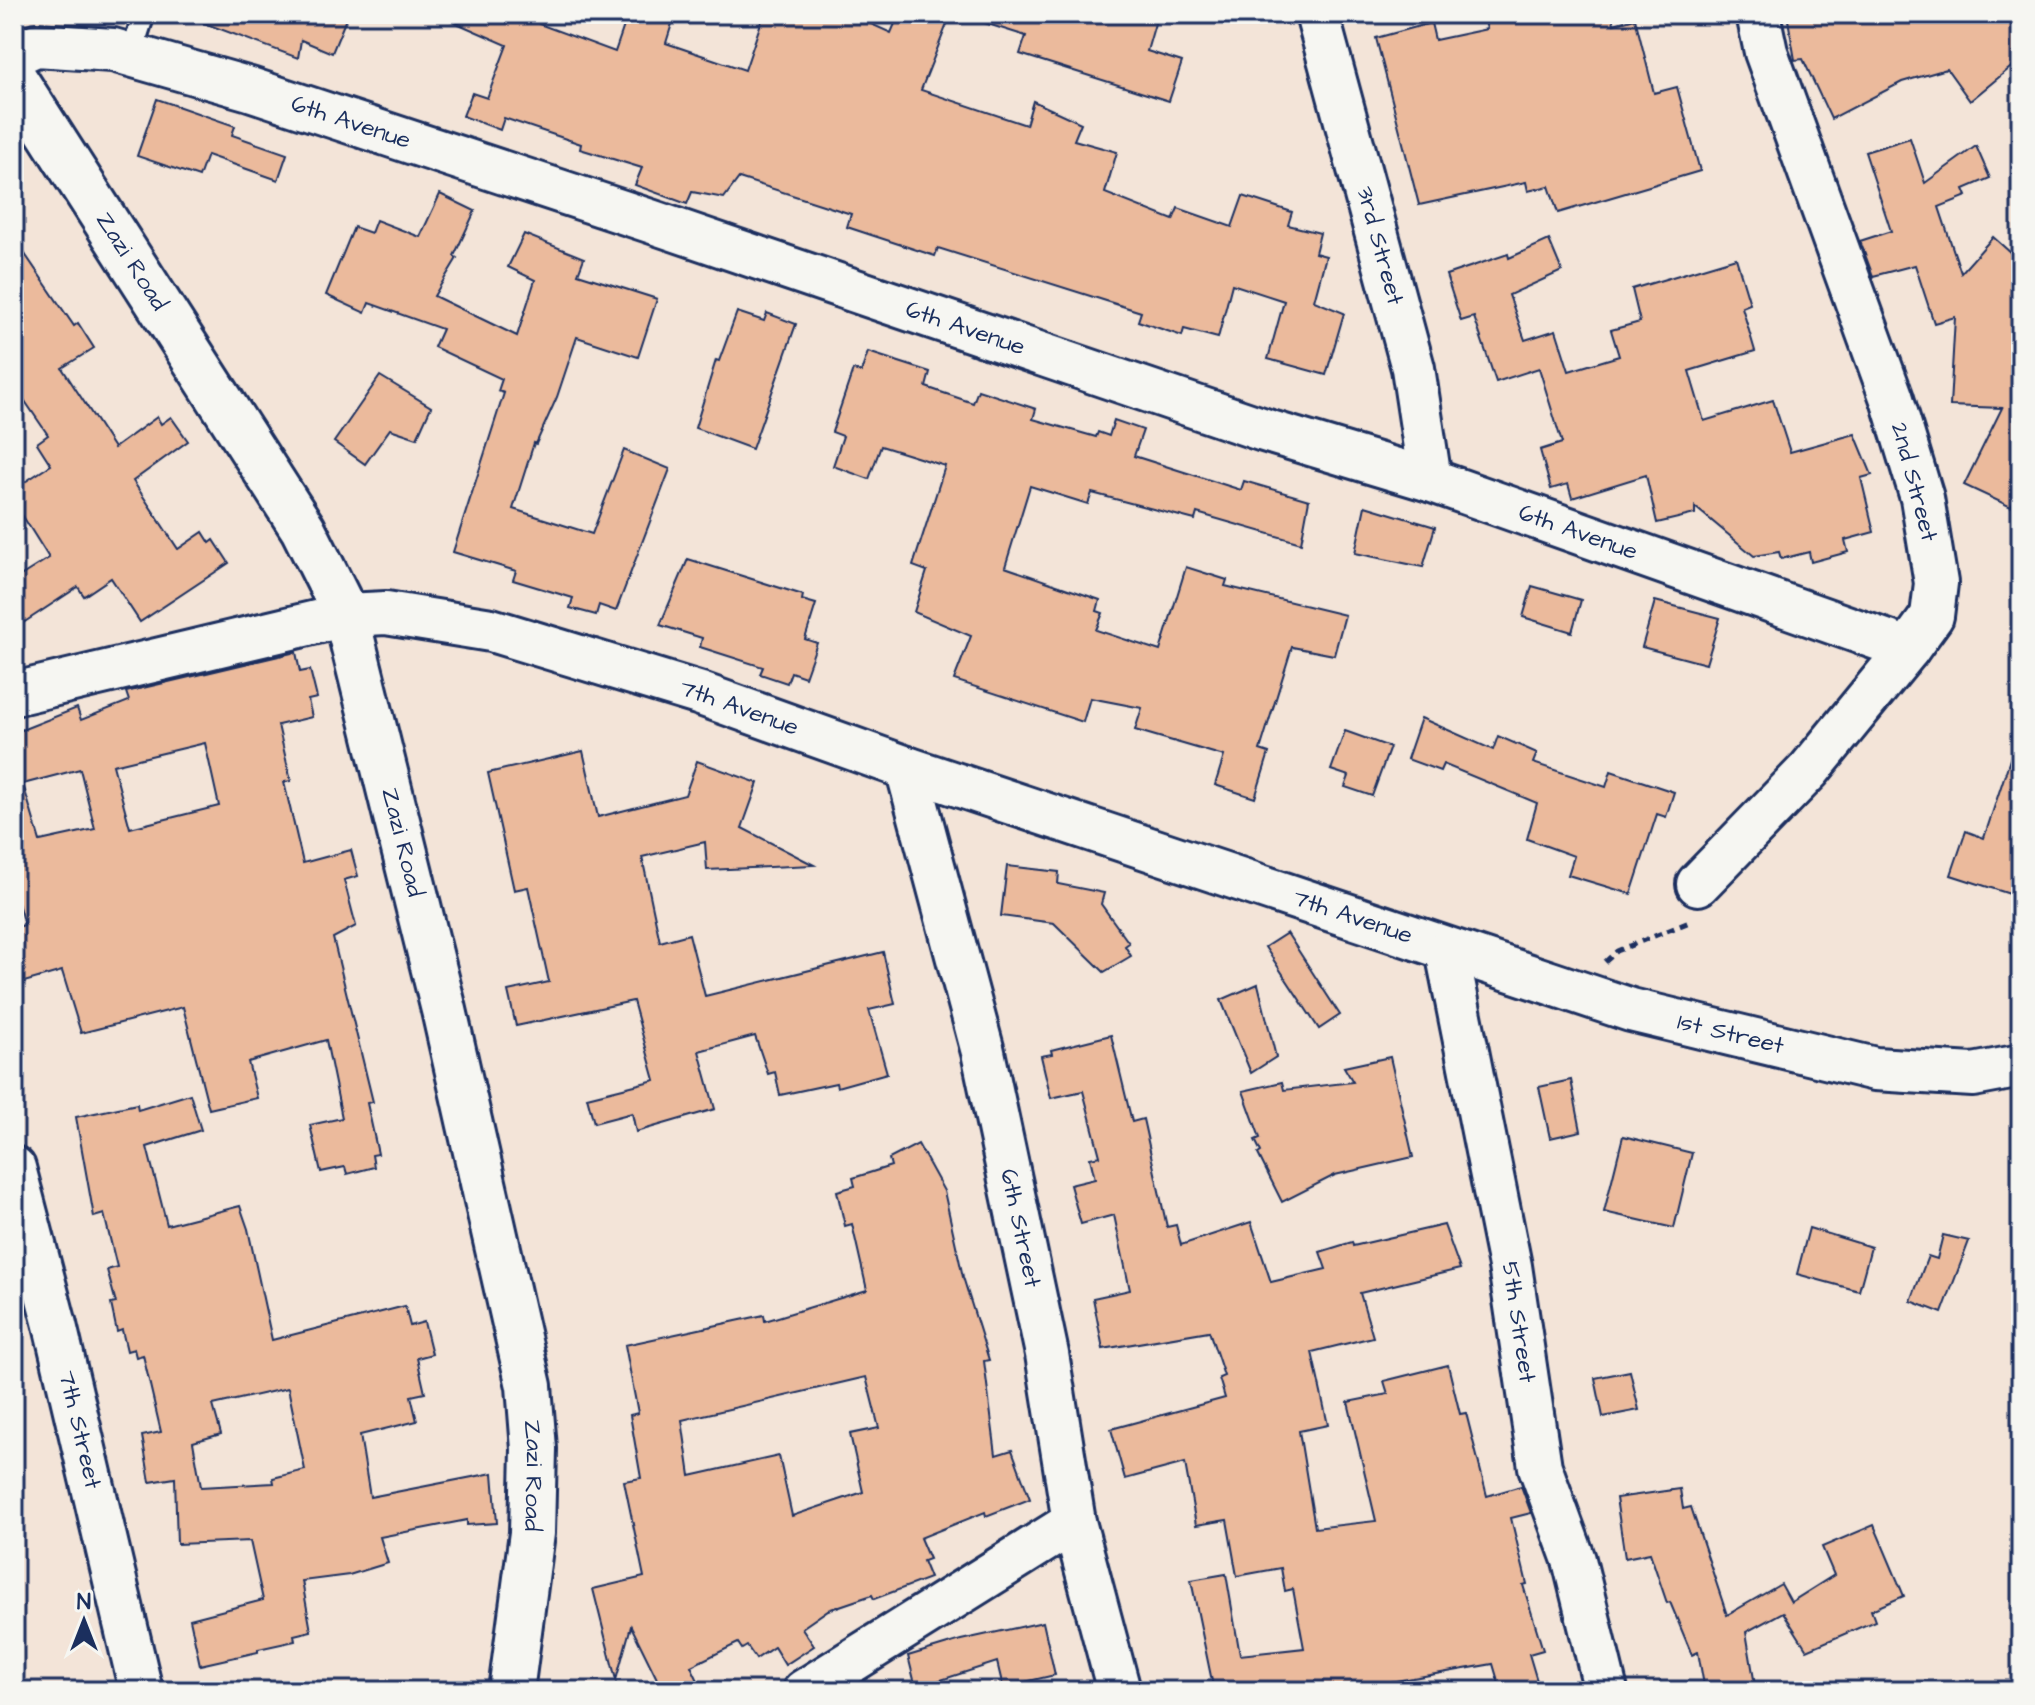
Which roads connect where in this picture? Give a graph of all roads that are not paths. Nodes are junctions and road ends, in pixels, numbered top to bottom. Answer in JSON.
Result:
{"nodes":[{"id":1,"x":144,"y":14,"type":"edge"},
{"id":2,"x":1317,"y":14,"type":"edge"},
{"id":3,"x":1758,"y":14,"type":"edge"},
{"id":4,"x":131,"y":54,"type":"junction"},
{"id":5,"x":14,"y":55,"type":"edge"},
{"id":6,"x":14,"y":78,"type":"edge"},
{"id":7,"x":1430,"y":480,"type":"junction"},
{"id":8,"x":346,"y":615,"type":"junction"},
{"id":9,"x":1908,"y":649,"type":"junction"},
{"id":10,"x":14,"y":694,"type":"edge"},
{"id":11,"x":907,"y":768,"type":"junction"},
{"id":12,"x":1698,"y":884,"type":"road end"},
{"id":13,"x":1447,"y":951,"type":"junction"},
{"id":14,"x":2021,"y":1066,"type":"edge"},
{"id":15,"x":14,"y":1168,"type":"edge"},
{"id":16,"x":1074,"y":1522,"type":"junction"},
{"id":17,"x":141,"y":1691,"type":"edge"},
{"id":18,"x":511,"y":1691,"type":"edge"},
{"id":19,"x":804,"y":1691,"type":"edge"},
{"id":20,"x":1119,"y":1691,"type":"edge"},
{"id":21,"x":1606,"y":1691,"type":"edge"}],
"edges":[{"from":1,"to":4,"type":"lane"},
{"from":2,"to":7,"type":"street","name":"3rd Street"},
{"from":3,"to":9,"type":"street","name":"2nd Street"},
{"from":4,"to":5,"type":"street","name":"6th Avenue"},
{"from":4,"to":7,"type":"street","name":"6th Avenue"},
{"from":6,"to":8,"type":"street","name":"Zazi Road"},
{"from":7,"to":9,"type":"street","name":"6th Avenue"},
{"from":8,"to":10,"type":"street","name":"7th Avenue"},
{"from":8,"to":11,"type":"street","name":"7th Avenue"},
{"from":8,"to":18,"type":"street","name":"Zazi Road"},
{"from":9,"to":12,"type":"street","name":"2nd Street"},
{"from":11,"to":13,"type":"street","name":"7th Avenue"},
{"from":11,"to":16,"type":"street","name":"6th Street"},
{"from":13,"to":14,"type":"street","name":"1st Street"},
{"from":13,"to":21,"type":"street","name":"5th Street"},
{"from":15,"to":17,"type":"street","name":"7th Street"},
{"from":16,"to":19,"type":"street"},
{"from":16,"to":20,"type":"street","name":"6th Street"}]}
